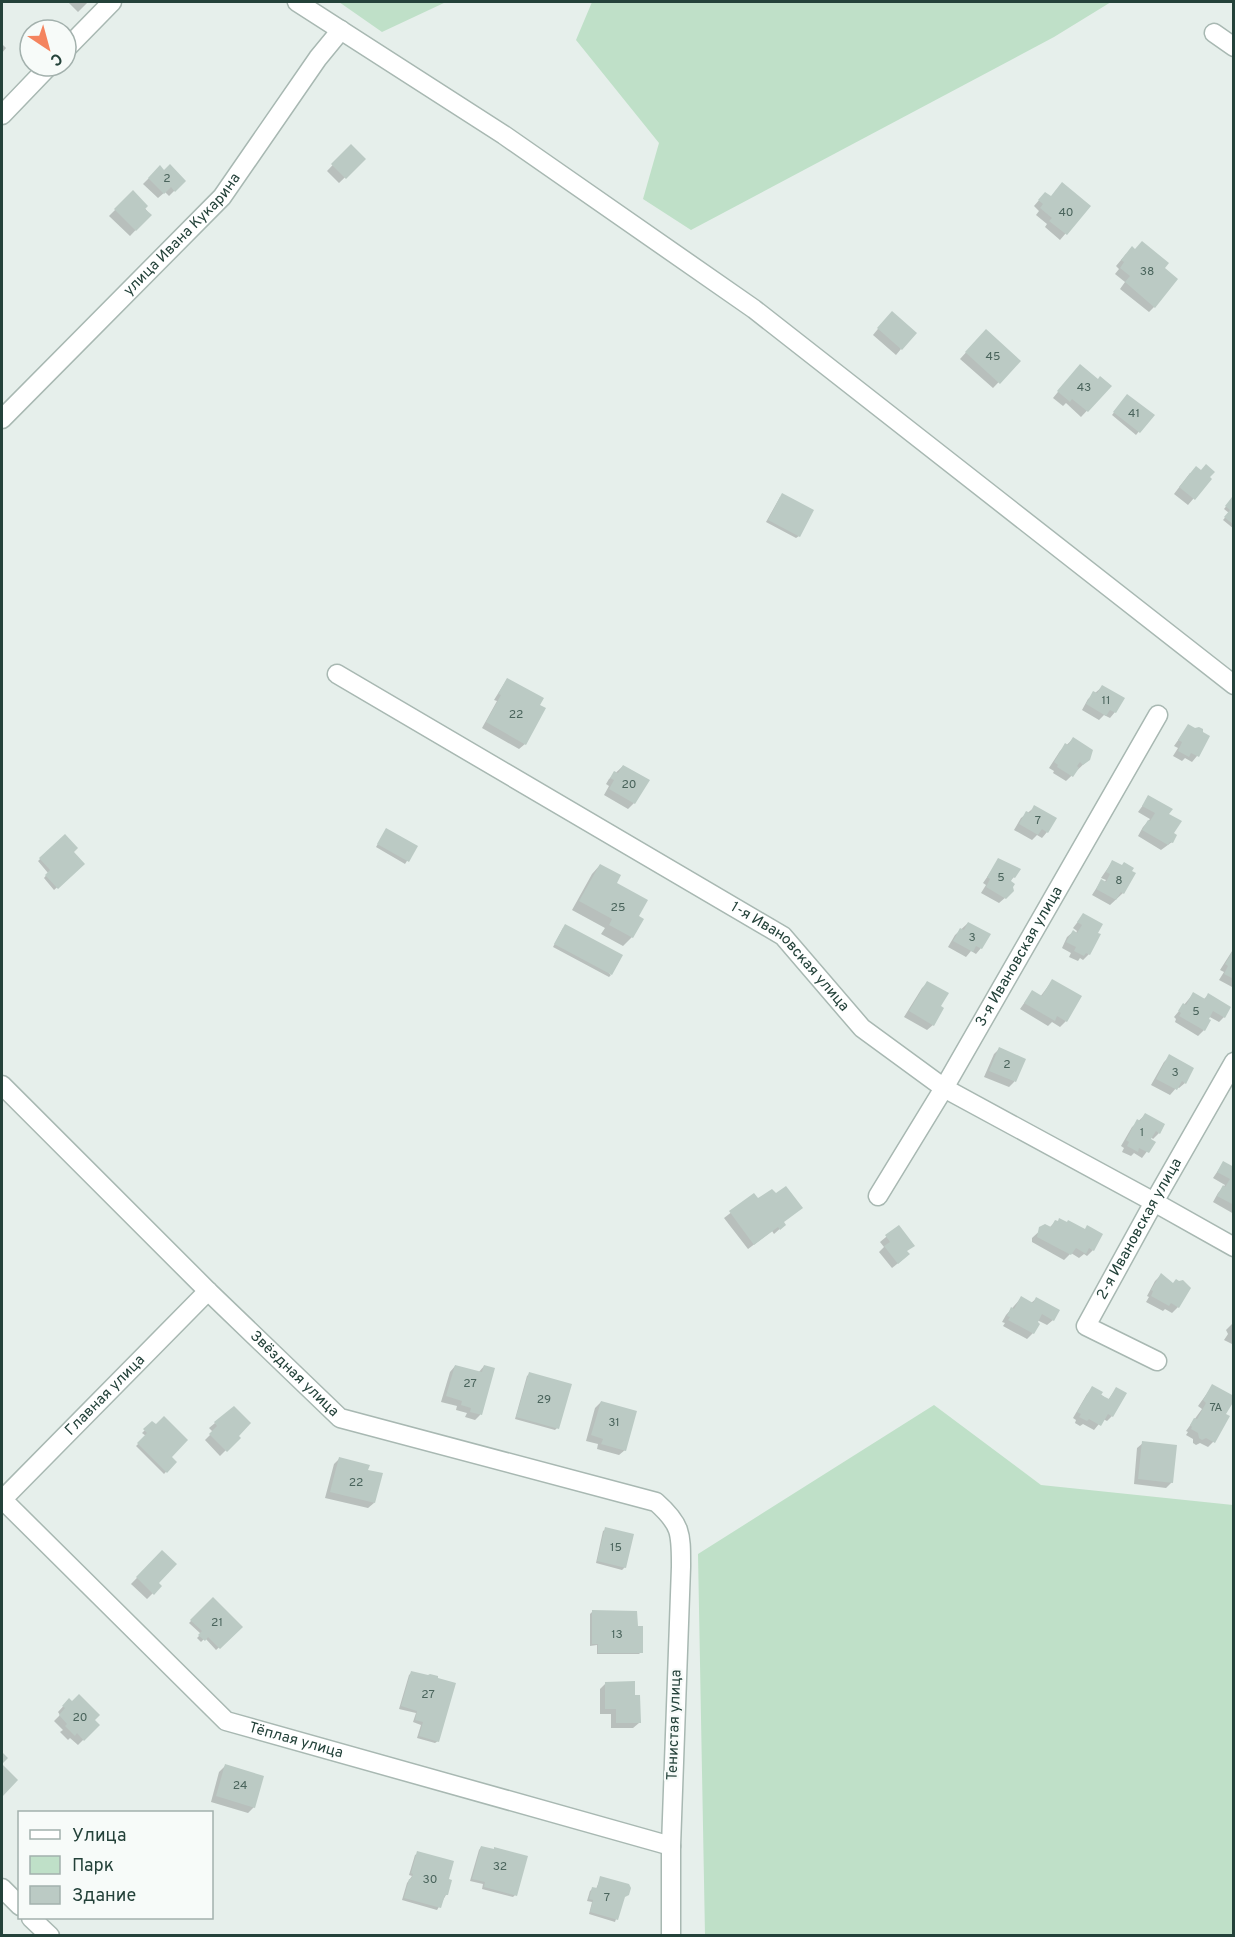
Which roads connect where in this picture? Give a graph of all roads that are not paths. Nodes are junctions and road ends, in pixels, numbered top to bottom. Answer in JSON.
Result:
{"nodes":[{"id":1,"x":112,"y":2,"type":"edge"},
{"id":2,"x":297,"y":2,"type":"edge"},
{"id":3,"x":341,"y":30,"type":"junction"},
{"id":4,"x":1214,"y":33,"type":"dead end"},
{"id":5,"x":78,"y":37,"type":"edge"},
{"id":6,"x":1233,"y":47,"type":"edge"},
{"id":7,"x":37,"y":78,"type":"edge"},
{"id":8,"x":2,"y":115,"type":"edge"},
{"id":9,"x":2,"y":419,"type":"edge"},
{"id":10,"x":337,"y":674,"type":"dead end"},
{"id":11,"x":1233,"y":685,"type":"edge"},
{"id":12,"x":1158,"y":715,"type":"dead end"},
{"id":13,"x":1233,"y":1062,"type":"edge"},
{"id":14,"x":2,"y":1085,"type":"edge"},
{"id":15,"x":944,"y":1088,"type":"junction"},
{"id":16,"x":878,"y":1196,"type":"dead end"},
{"id":17,"x":1154,"y":1202,"type":"junction"},
{"id":18,"x":1233,"y":1247,"type":"edge"},
{"id":19,"x":208,"y":1291,"type":"junction"},
{"id":20,"x":1157,"y":1361,"type":"dead end"},
{"id":21,"x":2,"y":1499,"type":"edge"},
{"id":22,"x":673,"y":1516,"type":"joint"},
{"id":23,"x":671,"y":1846,"type":"junction"},
{"id":24,"x":2,"y":1888,"type":"edge"},
{"id":25,"x":18,"y":1904,"type":"edge"},
{"id":26,"x":34,"y":1919,"type":"edge"},
{"id":27,"x":50,"y":1935,"type":"edge"},
{"id":28,"x":671,"y":1935,"type":"edge"}],
"edges":[{"from":1,"to":5,"type":"street"},
{"from":2,"to":3,"type":"street"},
{"from":3,"to":9,"type":"street","name":"улица Ивана Кукарина"},
{"from":3,"to":11,"type":"street"},
{"from":4,"to":6,"type":"street"},
{"from":7,"to":8,"type":"street"},
{"from":10,"to":15,"type":"street","name":"1-я Ивановская улица"},
{"from":12,"to":15,"type":"street","name":"3-я Ивановская улица"},
{"from":13,"to":17,"type":"street","name":"2-я Ивановская улица"},
{"from":14,"to":19,"type":"street","name":"Звёздная улица"},
{"from":15,"to":16,"type":"street","name":"3-я Ивановская улица"},
{"from":15,"to":17,"type":"street","name":"1-я Ивановская улица"},
{"from":17,"to":18,"type":"street","name":"1-я Ивановская улица"},
{"from":17,"to":20,"type":"street","name":"2-я Ивановская улица"},
{"from":19,"to":21,"type":"street","name":"Главная улица"},
{"from":19,"to":22,"type":"street","name":"Звёздная улица"},
{"from":21,"to":23,"type":"street","name":"Тёплая улица"},
{"from":22,"to":23,"type":"street","name":"Тенистая улица"},
{"from":23,"to":28,"type":"street","name":"Тенистая улица"},
{"from":24,"to":25,"type":"street"},
{"from":26,"to":27,"type":"street"}]}
